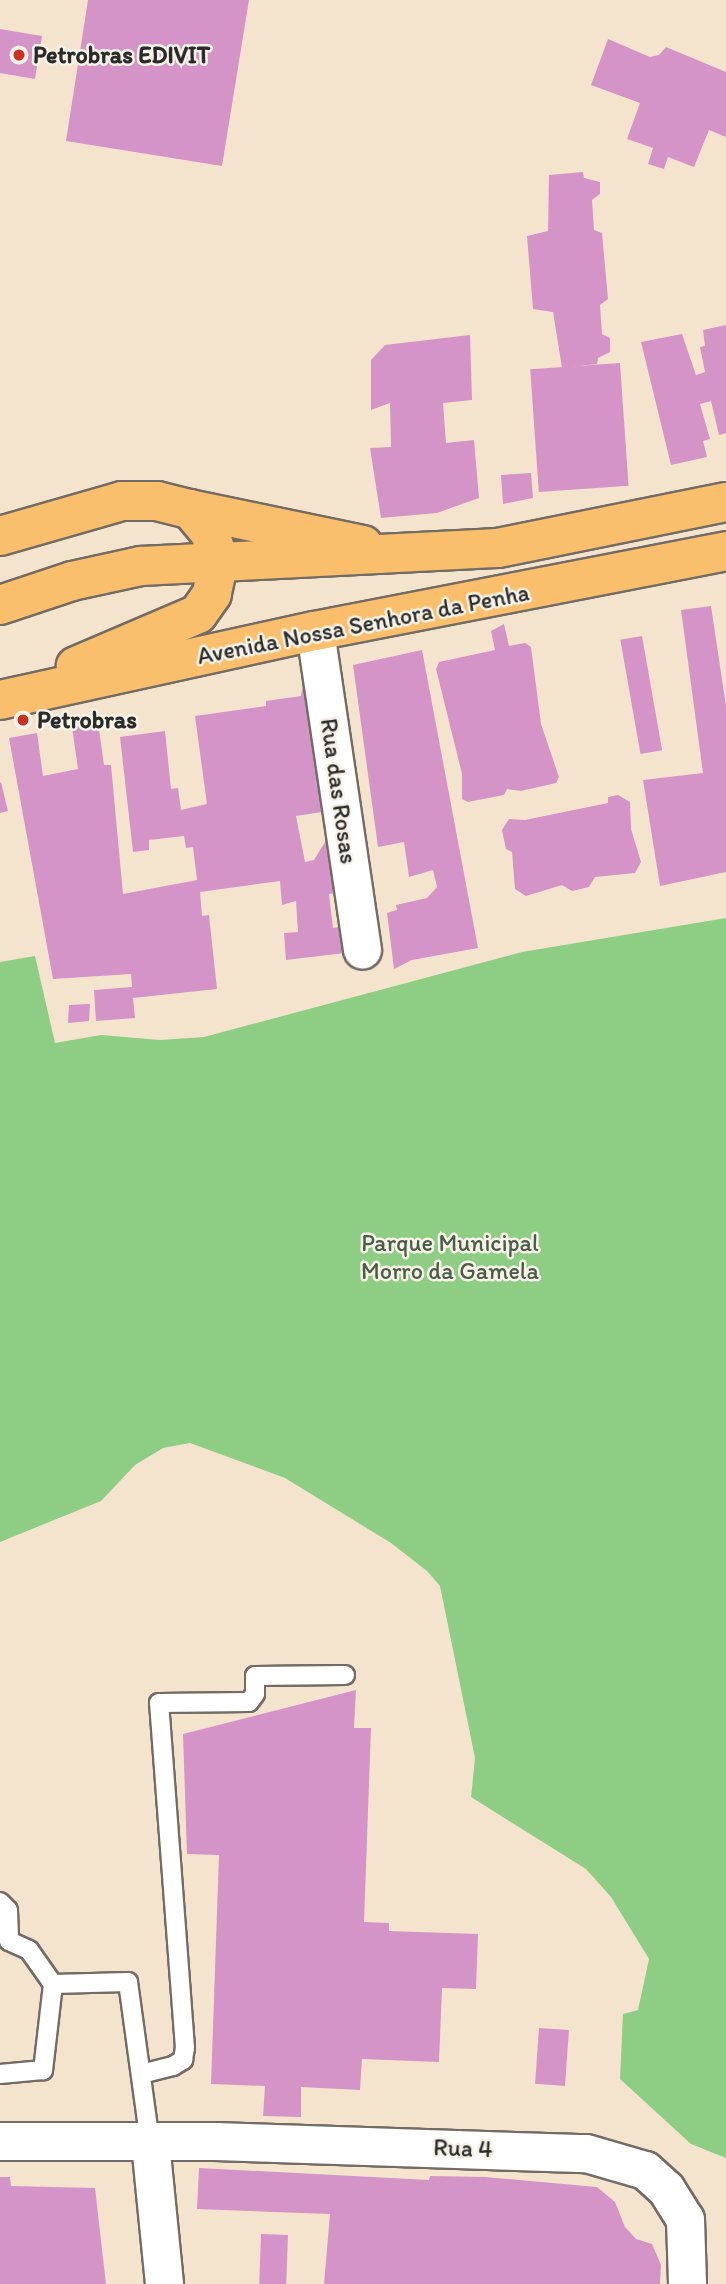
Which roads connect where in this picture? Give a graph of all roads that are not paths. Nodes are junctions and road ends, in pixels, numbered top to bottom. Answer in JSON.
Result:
{"nodes":[{"id":1,"x":726,"y":502,"type":"edge"},
{"id":2,"x":190,"y":509,"type":"junction"},
{"id":3,"x":0,"y":536,"type":"edge"},
{"id":4,"x":726,"y":551,"type":"edge"},
{"id":5,"x":406,"y":556,"type":"junction"},
{"id":6,"x":219,"y":561,"type":"junction"},
{"id":7,"x":0,"y":605,"type":"edge"},
{"id":8,"x":316,"y":631,"type":"junction"},
{"id":9,"x":0,"y":699,"type":"edge"},
{"id":10,"x":362,"y":950,"type":"dead end"},
{"id":11,"x":345,"y":1675,"type":"dead end"},
{"id":12,"x":0,"y":1902,"type":"edge"},
{"id":13,"x":53,"y":1983,"type":"junction"},
{"id":14,"x":0,"y":2074,"type":"edge"},
{"id":15,"x":141,"y":2074,"type":"junction"},
{"id":16,"x":0,"y":2141,"type":"edge"},
{"id":17,"x":150,"y":2143,"type":"junction"},
{"id":18,"x":164,"y":2284,"type":"edge"},
{"id":19,"x":687,"y":2284,"type":"edge"}],
"edges":[{"from":1,"to":5,"type":"main road","name":"Avenida Nossa Senhora da Penha"},
{"from":2,"to":3,"type":"main road"},
{"from":2,"to":5,"type":"main road"},
{"from":2,"to":6,"type":"main road"},
{"from":4,"to":8,"type":"main road","name":"Avenida Nossa Senhora da Penha"},
{"from":5,"to":6,"type":"main road","name":"Avenida Nossa Senhora da Penha"},
{"from":6,"to":7,"type":"main road","name":"Avenida Nossa Senhora da Penha"},
{"from":6,"to":9,"type":"main road"},
{"from":8,"to":9,"type":"main road","name":"Avenida Nossa Senhora da Penha"},
{"from":8,"to":10,"type":"street","name":"Rua das Rosas"},
{"from":11,"to":15,"type":"lane"},
{"from":12,"to":13,"type":"lane"},
{"from":13,"to":14,"type":"lane"},
{"from":13,"to":15,"type":"lane"},
{"from":15,"to":17,"type":"lane"},
{"from":16,"to":17,"type":"street","name":"Rua 4"},
{"from":17,"to":18,"type":"street"},
{"from":17,"to":19,"type":"street","name":"Rua 4"}]}
